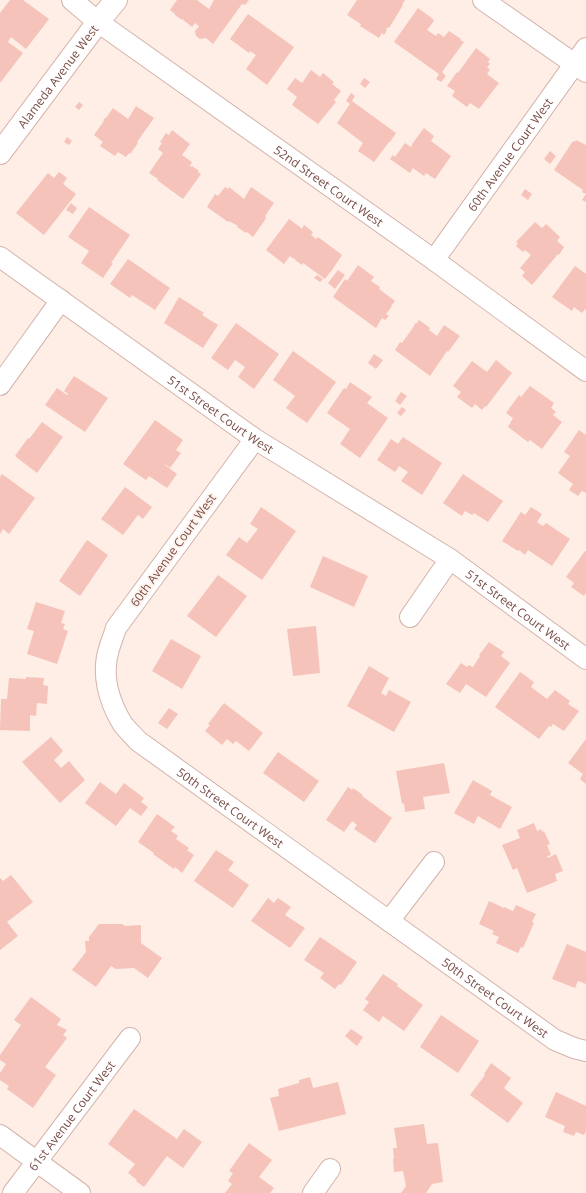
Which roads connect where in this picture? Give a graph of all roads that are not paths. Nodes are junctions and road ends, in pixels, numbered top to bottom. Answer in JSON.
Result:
{"nodes":[{"id":1,"x":72,"y":0,"type":"edge"},
{"id":2,"x":116,"y":0,"type":"edge"},
{"id":3,"x":483,"y":0,"type":"edge"},
{"id":4,"x":98,"y":22,"type":"junction"},
{"id":5,"x":582,"y":62,"type":"edge"},
{"id":6,"x":0,"y":153,"type":"edge"},
{"id":7,"x":0,"y":257,"type":"edge"},
{"id":8,"x":434,"y":260,"type":"junction"},
{"id":9,"x":61,"y":300,"type":"junction"},
{"id":10,"x":586,"y":371,"type":"edge"},
{"id":11,"x":0,"y":385,"type":"edge"},
{"id":12,"x":254,"y":439,"type":"junction"},
{"id":13,"x":450,"y":559,"type":"junction"},
{"id":14,"x":410,"y":617,"type":"dead end"},
{"id":15,"x":586,"y":659,"type":"edge"},
{"id":16,"x":106,"y":669,"type":"joint"},
{"id":17,"x":434,"y":862,"type":"dead end"},
{"id":18,"x":389,"y":921,"type":"junction"},
{"id":19,"x":130,"y":1038,"type":"dead end"},
{"id":20,"x":586,"y":1051,"type":"edge"},
{"id":21,"x":0,"y":1135,"type":"edge"},
{"id":22,"x":36,"y":1161,"type":"junction"},
{"id":23,"x":330,"y":1169,"type":"dead end"},
{"id":24,"x":13,"y":1193,"type":"edge"},
{"id":25,"x":80,"y":1193,"type":"edge"},
{"id":26,"x":313,"y":1193,"type":"edge"}],
"edges":[{"from":1,"to":4,"type":"street","name":"52nd Street Court West"},
{"from":2,"to":4,"type":"street","name":"Alameda Avenue West"},
{"from":3,"to":5,"type":"street"},
{"from":4,"to":6,"type":"street","name":"Alameda Avenue West"},
{"from":4,"to":8,"type":"street","name":"52nd Street Court West"},
{"from":5,"to":8,"type":"street","name":"60th Avenue Court West"},
{"from":7,"to":9,"type":"street","name":"51st Street Court West"},
{"from":8,"to":10,"type":"street","name":"52nd Street Court West"},
{"from":9,"to":11,"type":"street"},
{"from":9,"to":12,"type":"street","name":"51st Street Court West"},
{"from":12,"to":13,"type":"street","name":"51st Street Court West"},
{"from":12,"to":16,"type":"street","name":"60th Avenue Court West"},
{"from":13,"to":14,"type":"street"},
{"from":13,"to":15,"type":"street","name":"51st Street Court West"},
{"from":16,"to":18,"type":"street","name":"50th Street Court West"},
{"from":17,"to":18,"type":"street"},
{"from":18,"to":20,"type":"street","name":"50th Street Court West"},
{"from":19,"to":22,"type":"street","name":"61st Avenue Court West"},
{"from":21,"to":22,"type":"street"},
{"from":22,"to":24,"type":"street","name":"61st Avenue Court West"},
{"from":22,"to":25,"type":"street"},
{"from":23,"to":26,"type":"street"}]}
